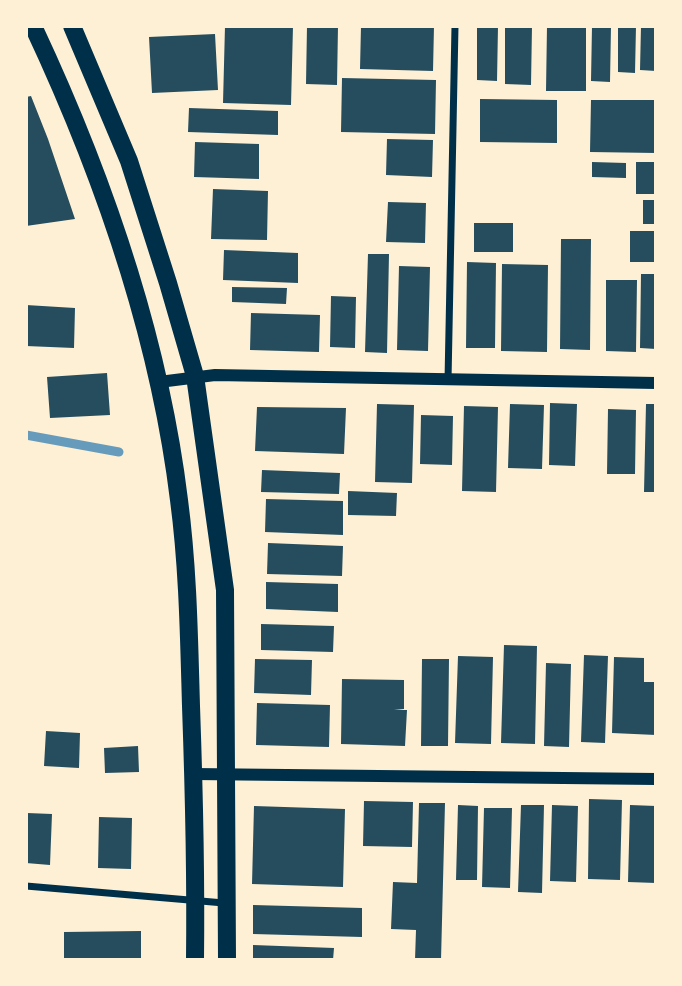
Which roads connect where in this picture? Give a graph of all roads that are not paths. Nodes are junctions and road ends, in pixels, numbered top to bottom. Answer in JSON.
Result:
{"nodes":[{"id":1,"x":33,"y":26,"type":"edge"},
{"id":2,"x":72,"y":26,"type":"edge"},
{"id":3,"x":455,"y":26,"type":"edge"},
{"id":4,"x":195,"y":376,"type":"junction"},
{"id":5,"x":449,"y":380,"type":"junction"},
{"id":6,"x":159,"y":382,"type":"junction"},
{"id":7,"x":656,"y":383,"type":"edge"},
{"id":8,"x":194,"y":774,"type":"junction"},
{"id":9,"x":227,"y":775,"type":"junction"},
{"id":10,"x":656,"y":779,"type":"edge"},
{"id":11,"x":26,"y":886,"type":"edge"},
{"id":12,"x":195,"y":901,"type":"junction"},
{"id":13,"x":228,"y":903,"type":"junction"},
{"id":14,"x":195,"y":960,"type":"edge"},
{"id":15,"x":227,"y":960,"type":"edge"}],
"edges":[{"from":1,"to":6,"type":"main road"},
{"from":2,"to":4,"type":"main road"},
{"from":3,"to":5,"type":"street"},
{"from":4,"to":5,"type":"street"},
{"from":4,"to":6,"type":"street"},
{"from":4,"to":9,"type":"main road"},
{"from":5,"to":7,"type":"street"},
{"from":6,"to":8,"type":"main road"},
{"from":8,"to":9,"type":"street"},
{"from":8,"to":12,"type":"main road"},
{"from":9,"to":10,"type":"street"},
{"from":9,"to":13,"type":"main road"},
{"from":11,"to":12,"type":"street"},
{"from":12,"to":13,"type":"street"},
{"from":12,"to":14,"type":"main road"},
{"from":13,"to":15,"type":"main road"}]}
